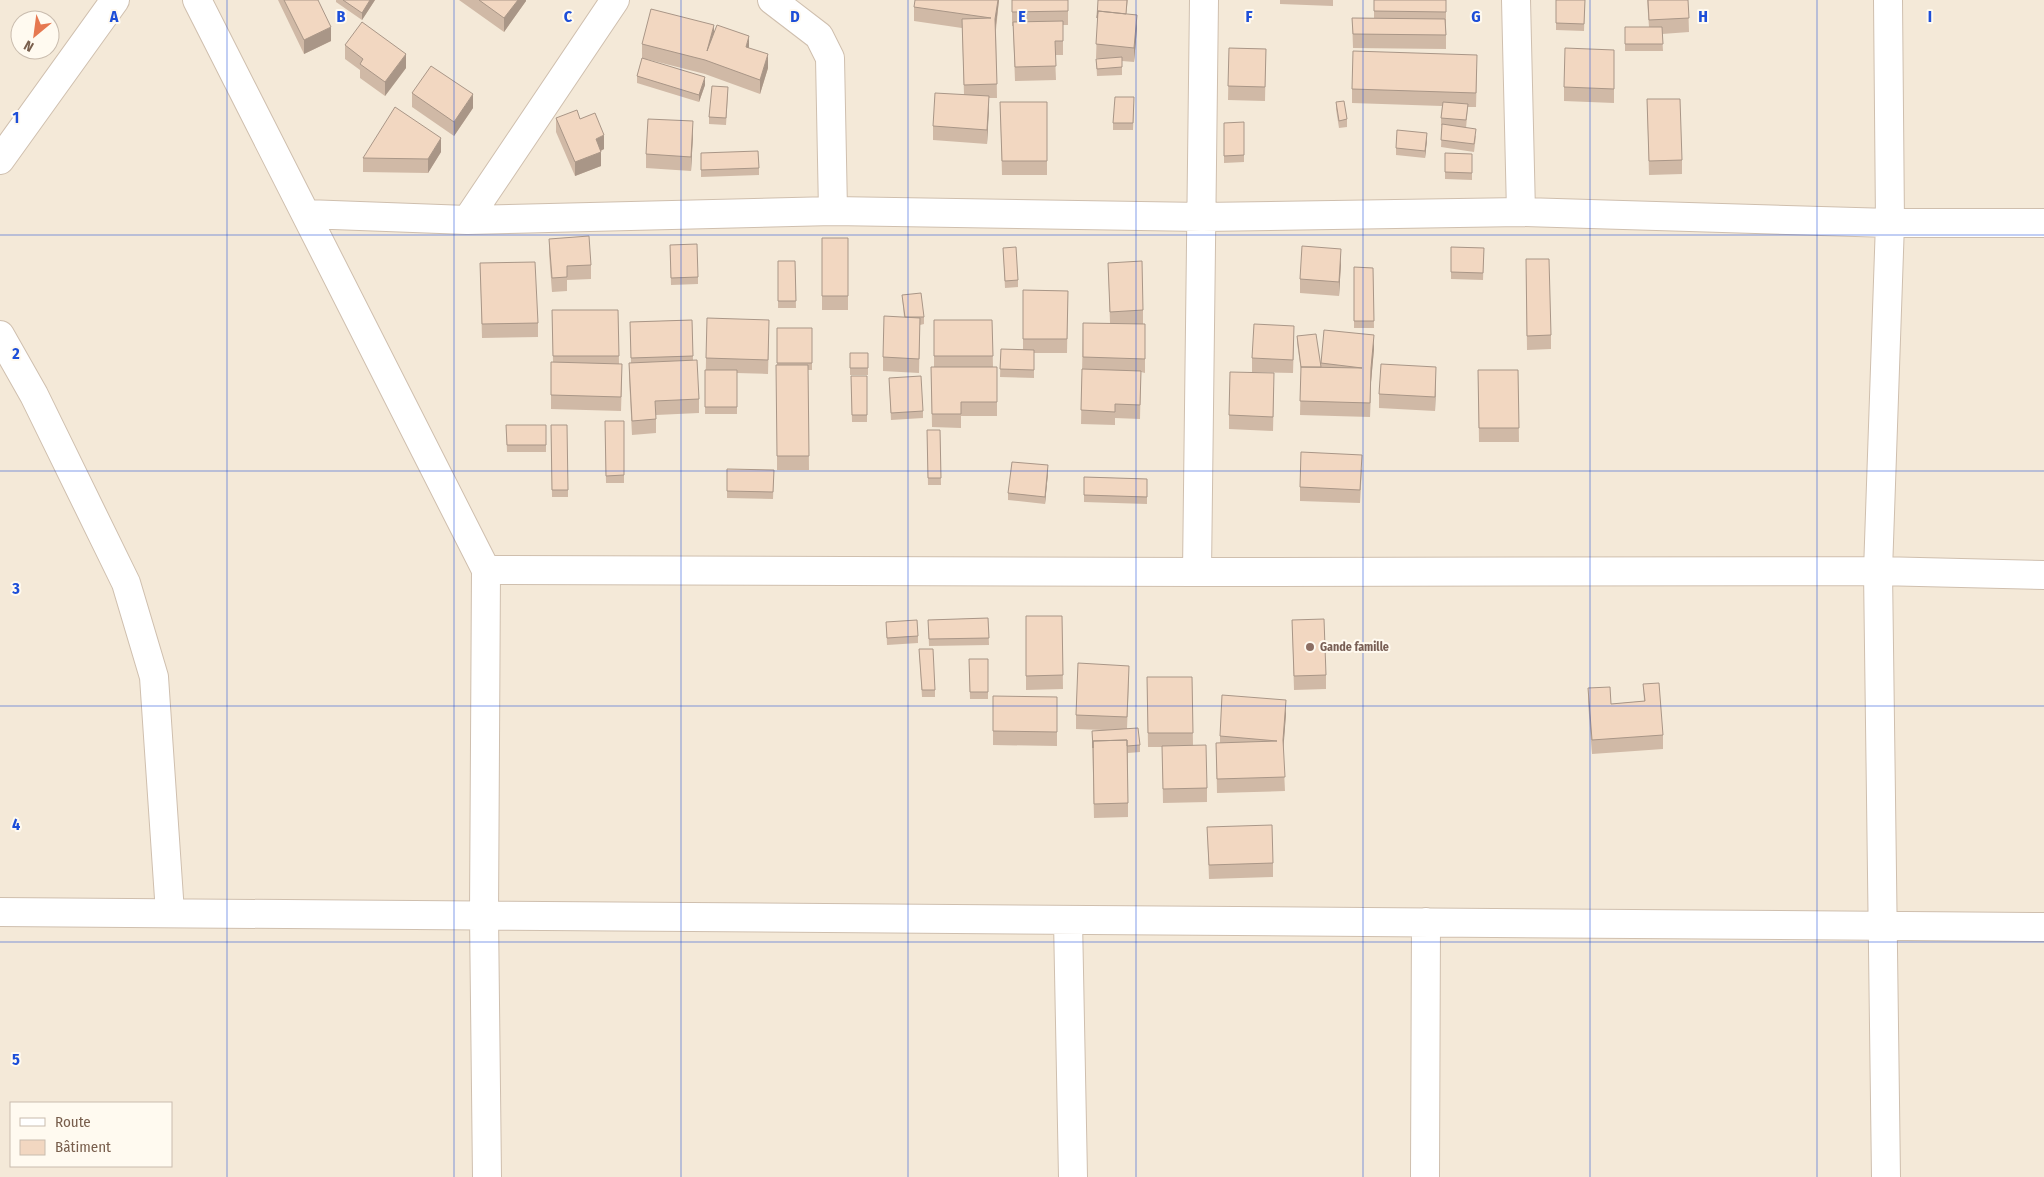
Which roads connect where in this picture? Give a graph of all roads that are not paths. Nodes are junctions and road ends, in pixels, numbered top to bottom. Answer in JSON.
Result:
{"nodes":[{"id":1,"x":115,"y":0,"type":"edge"},
{"id":2,"x":197,"y":0,"type":"edge"},
{"id":3,"x":615,"y":0,"type":"edge"},
{"id":4,"x":772,"y":0,"type":"edge"},
{"id":5,"x":1204,"y":0,"type":"edge"},
{"id":6,"x":1516,"y":0,"type":"edge"},
{"id":7,"x":1888,"y":0,"type":"edge"},
{"id":8,"x":0,"y":160,"type":"edge"},
{"id":9,"x":833,"y":211,"type":"junction"},
{"id":10,"x":1521,"y":212,"type":"junction"},
{"id":11,"x":306,"y":214,"type":"junction"},
{"id":12,"x":1202,"y":217,"type":"junction"},
{"id":13,"x":467,"y":220,"type":"junction"},
{"id":14,"x":1890,"y":223,"type":"junction"},
{"id":15,"x":2044,"y":223,"type":"edge"},
{"id":16,"x":0,"y":335,"type":"edge"},
{"id":17,"x":486,"y":570,"type":"junction"},
{"id":18,"x":1878,"y":571,"type":"junction"},
{"id":19,"x":1197,"y":572,"type":"junction"},
{"id":20,"x":2044,"y":575,"type":"edge"},
{"id":21,"x":0,"y":912,"type":"edge"},
{"id":22,"x":170,"y":913,"type":"junction"},
{"id":23,"x":484,"y":915,"type":"junction"},
{"id":24,"x":1068,"y":920,"type":"junction"},
{"id":25,"x":1426,"y":922,"type":"junction"},
{"id":26,"x":1884,"y":926,"type":"junction"},
{"id":27,"x":2044,"y":927,"type":"edge"},
{"id":28,"x":487,"y":1177,"type":"edge"},
{"id":29,"x":1073,"y":1177,"type":"edge"},
{"id":30,"x":1425,"y":1177,"type":"edge"},
{"id":31,"x":1886,"y":1177,"type":"edge"}],
"edges":[{"from":1,"to":8,"type":"street"},
{"from":2,"to":11,"type":"street"},
{"from":3,"to":13,"type":"street"},
{"from":4,"to":9,"type":"street"},
{"from":5,"to":12,"type":"street"},
{"from":6,"to":10,"type":"street"},
{"from":7,"to":14,"type":"street"},
{"from":9,"to":12,"type":"street"},
{"from":9,"to":13,"type":"street"},
{"from":10,"to":12,"type":"street"},
{"from":10,"to":14,"type":"street"},
{"from":11,"to":13,"type":"street"},
{"from":11,"to":17,"type":"street"},
{"from":12,"to":19,"type":"street"},
{"from":14,"to":15,"type":"street"},
{"from":14,"to":18,"type":"street"},
{"from":16,"to":22,"type":"street"},
{"from":17,"to":19,"type":"street"},
{"from":17,"to":23,"type":"street"},
{"from":18,"to":19,"type":"street"},
{"from":18,"to":20,"type":"street"},
{"from":18,"to":26,"type":"street"},
{"from":21,"to":22,"type":"street"},
{"from":22,"to":23,"type":"street"},
{"from":23,"to":24,"type":"street"},
{"from":23,"to":28,"type":"street"},
{"from":24,"to":25,"type":"street"},
{"from":24,"to":29,"type":"street"},
{"from":25,"to":26,"type":"street"},
{"from":25,"to":30,"type":"street"},
{"from":26,"to":27,"type":"street"},
{"from":26,"to":31,"type":"street"}]}
